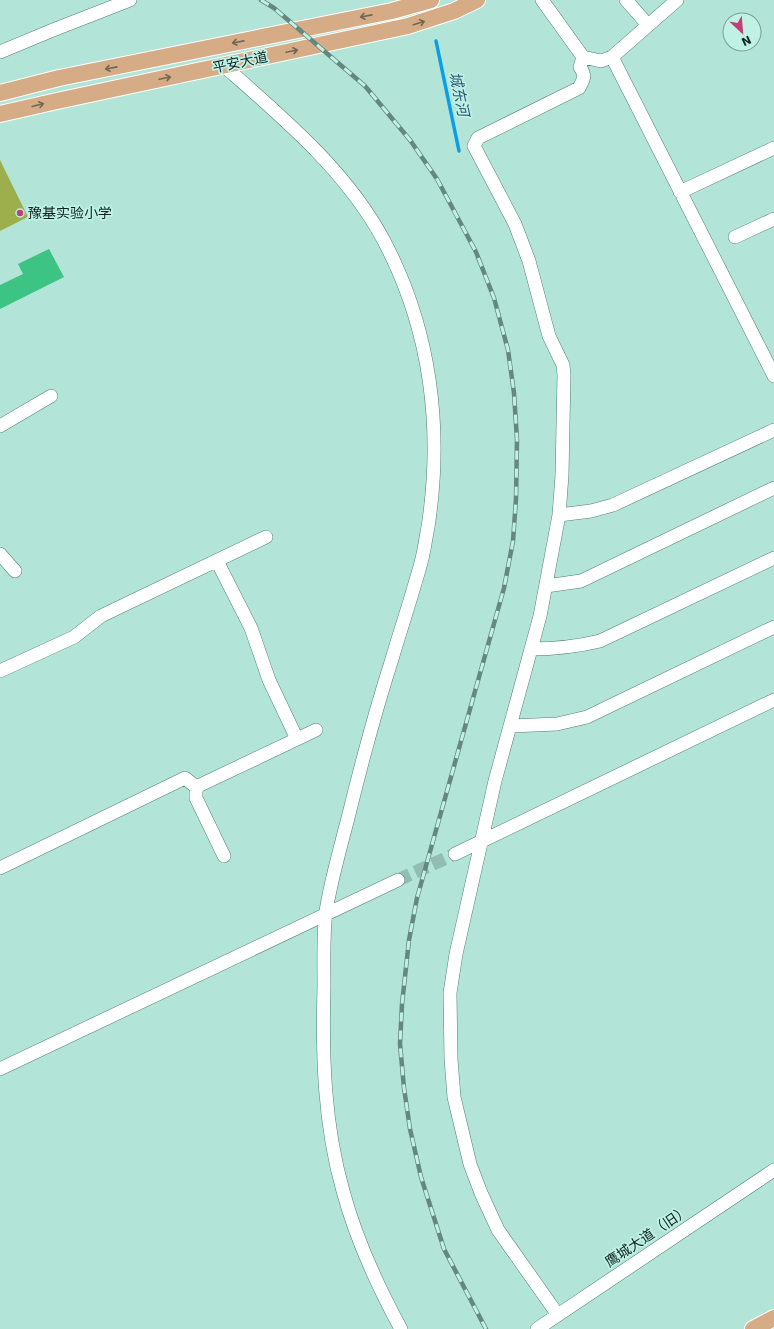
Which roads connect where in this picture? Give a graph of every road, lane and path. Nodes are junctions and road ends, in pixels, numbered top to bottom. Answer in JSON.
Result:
{"nodes":[{"id":1,"x":130,"y":0,"type":"edge"},
{"id":2,"x":431,"y":0,"type":"edge"},
{"id":3,"x":477,"y":0,"type":"edge"},
{"id":4,"x":542,"y":0,"type":"edge"},
{"id":5,"x":626,"y":0,"type":"edge"},
{"id":6,"x":677,"y":0,"type":"edge"},
{"id":7,"x":648,"y":25,"type":"junction"},
{"id":8,"x":0,"y":52,"type":"edge"},
{"id":9,"x":583,"y":57,"type":"junction"},
{"id":10,"x":612,"y":57,"type":"junction"},
{"id":11,"x":223,"y":65,"type":"junction"},
{"id":12,"x":0,"y":93,"type":"edge"},
{"id":13,"x":0,"y":114,"type":"edge"},
{"id":14,"x":774,"y":148,"type":"edge"},
{"id":15,"x":680,"y":192,"type":"junction"},
{"id":16,"x":774,"y":219,"type":"edge"},
{"id":17,"x":735,"y":237,"type":"dead end"},
{"id":18,"x":774,"y":376,"type":"edge"},
{"id":19,"x":51,"y":396,"type":"dead end"},
{"id":20,"x":0,"y":426,"type":"edge"},
{"id":21,"x":774,"y":430,"type":"edge"},
{"id":22,"x":774,"y":488,"type":"edge"},
{"id":23,"x":559,"y":515,"type":"junction"},
{"id":24,"x":266,"y":537,"type":"dead end"},
{"id":25,"x":0,"y":554,"type":"edge"},
{"id":26,"x":774,"y":558,"type":"edge"},
{"id":27,"x":218,"y":560,"type":"junction"},
{"id":28,"x":15,"y":571,"type":"dead end"},
{"id":29,"x":546,"y":586,"type":"junction"},
{"id":30,"x":774,"y":626,"type":"edge"},
{"id":31,"x":531,"y":649,"type":"junction"},
{"id":32,"x":0,"y":671,"type":"edge"},
{"id":33,"x":774,"y":700,"type":"edge"},
{"id":34,"x":511,"y":726,"type":"junction"},
{"id":35,"x":316,"y":730,"type":"dead end"},
{"id":36,"x":297,"y":739,"type":"junction"},
{"id":37,"x":196,"y":787,"type":"junction"},
{"id":38,"x":482,"y":840,"type":"junction"},
{"id":39,"x":455,"y":854,"type":"tunnel mouth"},
{"id":40,"x":224,"y":856,"type":"dead end"},
{"id":41,"x":0,"y":868,"type":"edge"},
{"id":42,"x":398,"y":880,"type":"tunnel mouth"},
{"id":43,"x":326,"y":914,"type":"junction"},
{"id":44,"x":0,"y":1070,"type":"edge"},
{"id":45,"x":774,"y":1170,"type":"edge"},
{"id":46,"x":558,"y":1315,"type":"junction"},
{"id":47,"x":774,"y":1318,"type":"edge"},
{"id":48,"x":402,"y":1329,"type":"edge"},
{"id":49,"x":537,"y":1329,"type":"edge"},
{"id":50,"x":753,"y":1329,"type":"edge"}],
"edges":[{"from":1,"to":8,"type":"street"},
{"from":2,"to":12,"type":"main road","name":"平安大道","one_way":true},
{"from":11,"to":3,"type":"main road","name":"平安大道","one_way":true},
{"from":4,"to":9,"type":"street"},
{"from":5,"to":7,"type":"street"},
{"from":6,"to":7,"type":"street"},
{"from":7,"to":10,"type":"street"},
{"from":9,"to":10,"type":"street"},
{"from":9,"to":23,"type":"street"},
{"from":10,"to":15,"type":"street"},
{"from":13,"to":11,"type":"main road","name":"平安大道","one_way":true},
{"from":11,"to":43,"type":"street"},
{"from":14,"to":15,"type":"street"},
{"from":15,"to":18,"type":"street"},
{"from":16,"to":17,"type":"street"},
{"from":19,"to":20,"type":"street"},
{"from":21,"to":23,"type":"street"},
{"from":22,"to":29,"type":"street"},
{"from":23,"to":29,"type":"street"},
{"from":24,"to":27,"type":"street"},
{"from":25,"to":28,"type":"street"},
{"from":26,"to":31,"type":"street"},
{"from":27,"to":32,"type":"street"},
{"from":27,"to":36,"type":"street"},
{"from":29,"to":31,"type":"street"},
{"from":30,"to":34,"type":"street"},
{"from":31,"to":34,"type":"street"},
{"from":33,"to":38,"type":"street"},
{"from":34,"to":38,"type":"street"},
{"from":35,"to":36,"type":"street"},
{"from":36,"to":37,"type":"street"},
{"from":37,"to":40,"type":"street"},
{"from":37,"to":41,"type":"street"},
{"from":38,"to":39,"type":"street"},
{"from":38,"to":46,"type":"street"},
{"from":42,"to":43,"type":"street"},
{"from":43,"to":44,"type":"street"},
{"from":43,"to":48,"type":"street"},
{"from":45,"to":46,"type":"street","name":"鹰城大道（旧）"},
{"from":46,"to":49,"type":"street","name":"鹰城大道（旧）"},
{"from":47,"to":50,"type":"main road"}]}
